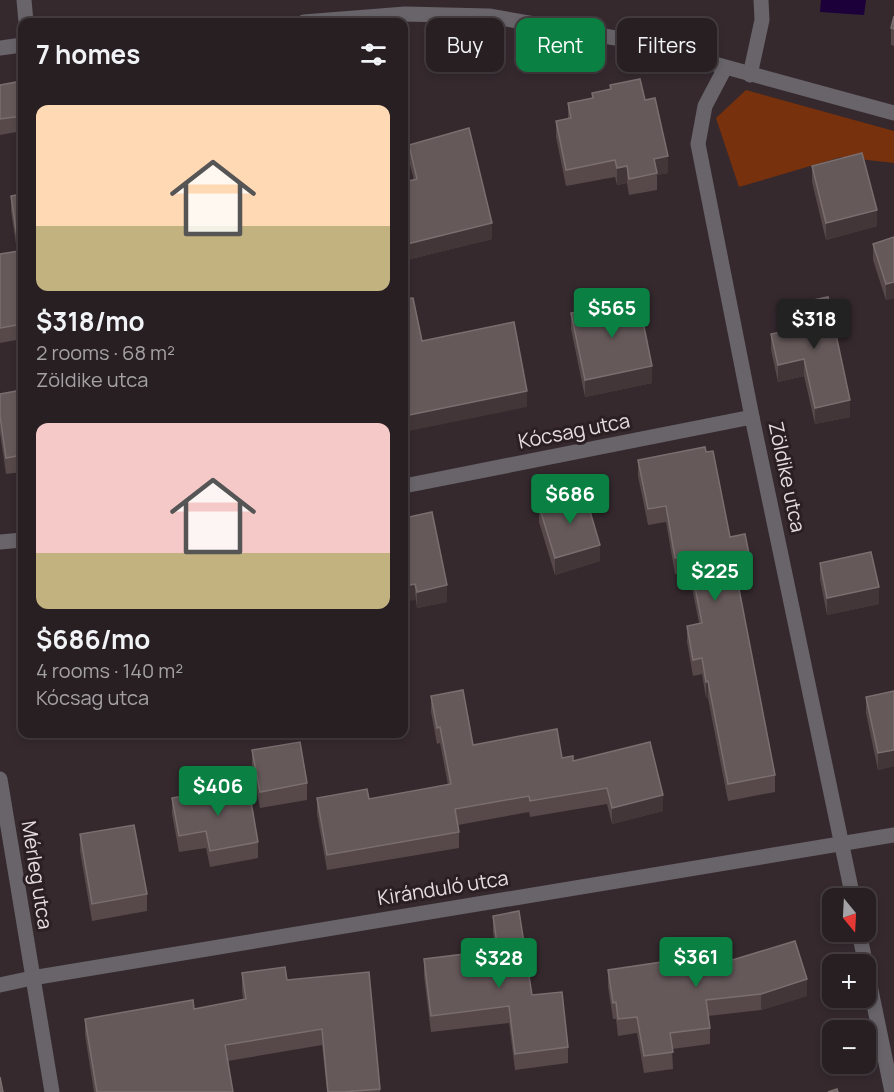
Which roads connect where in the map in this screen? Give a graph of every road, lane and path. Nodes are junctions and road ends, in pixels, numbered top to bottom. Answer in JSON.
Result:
{"nodes":[{"id":1,"x":24,"y":0,"type":"edge"},
{"id":2,"x":761,"y":0,"type":"edge"},
{"id":3,"x":26,"y":18,"type":"edge"},
{"id":4,"x":354,"y":18,"type":"edge"},
{"id":5,"x":18,"y":46,"type":"edge"},
{"id":6,"x":0,"y":48,"type":"edge"},
{"id":7,"x":725,"y":68,"type":"junction"},
{"id":8,"x":750,"y":75,"type":"junction"},
{"id":9,"x":894,"y":113,"type":"edge"},
{"id":10,"x":752,"y":417,"type":"junction"},
{"id":11,"x":408,"y":485,"type":"edge"},
{"id":12,"x":18,"y":540,"type":"edge"},
{"id":13,"x":0,"y":542,"type":"edge"},
{"id":14,"x":0,"y":779,"type":"edge"},
{"id":15,"x":894,"y":835,"type":"edge"},
{"id":16,"x":842,"y":844,"type":"junction"},
{"id":17,"x":851,"y":888,"type":"edge"},
{"id":18,"x":861,"y":942,"type":"edge"},
{"id":19,"x":32,"y":978,"type":"junction"},
{"id":20,"x":0,"y":985,"type":"edge"},
{"id":21,"x":52,"y":1092,"type":"edge"},
{"id":22,"x":892,"y":1092,"type":"edge"}],
"edges":[{"from":1,"to":3,"type":"street"},
{"from":2,"to":8,"type":"street"},
{"from":4,"to":7,"type":"street"},
{"from":5,"to":6,"type":"street"},
{"from":7,"to":8,"type":"street"},
{"from":7,"to":10,"type":"street","name":"Zöldike utca"},
{"from":8,"to":9,"type":"street"},
{"from":10,"to":11,"type":"street","name":"Kócsag utca"},
{"from":10,"to":16,"type":"street","name":"Zöldike utca"},
{"from":12,"to":13,"type":"street"},
{"from":14,"to":19,"type":"street","name":"Mérleg utca"},
{"from":15,"to":16,"type":"street","name":"Kiránduló utca"},
{"from":16,"to":17,"type":"street","name":"Zöldike utca"},
{"from":16,"to":19,"type":"street","name":"Kiránduló utca"},
{"from":18,"to":22,"type":"street"},
{"from":19,"to":20,"type":"street","name":"Kiránduló utca"},
{"from":19,"to":21,"type":"street","name":"Mérleg utca"}]}
